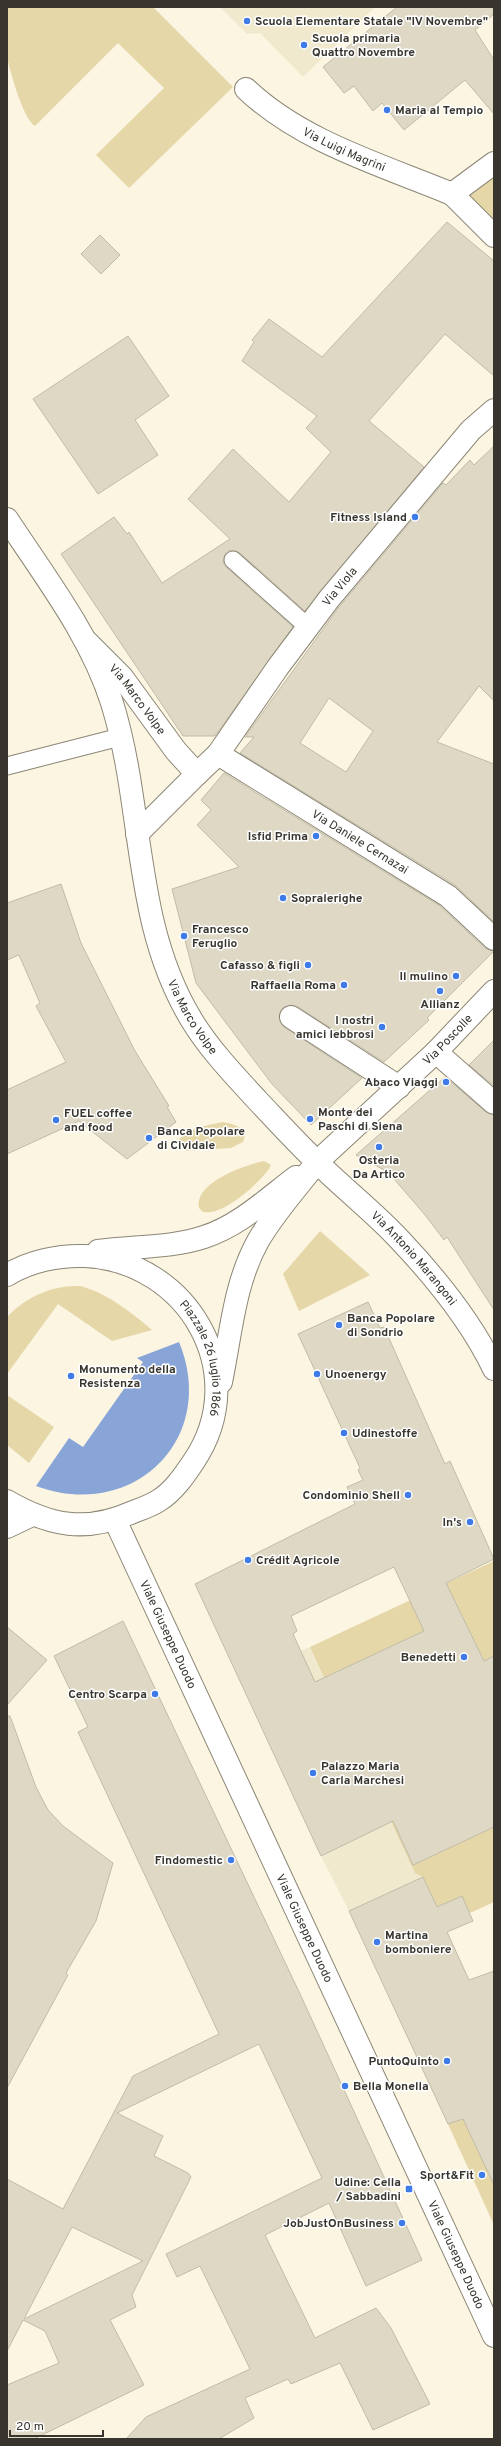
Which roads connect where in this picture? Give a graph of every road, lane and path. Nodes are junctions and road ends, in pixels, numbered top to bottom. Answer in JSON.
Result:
{"nodes":[{"id":1,"x":246,"y":89,"type":"dead end"},
{"id":2,"x":494,"y":163,"type":"edge"},
{"id":3,"x":452,"y":194,"type":"junction"},
{"id":4,"x":494,"y":236,"type":"edge"},
{"id":5,"x":494,"y":410,"type":"edge"},
{"id":6,"x":7,"y":519,"type":"edge"},
{"id":7,"x":233,"y":560,"type":"dead end"},
{"id":8,"x":308,"y":627,"type":"junction"},
{"id":9,"x":81,"y":637,"type":"junction"},
{"id":10,"x":120,"y":737,"type":"junction"},
{"id":11,"x":218,"y":754,"type":"junction"},
{"id":12,"x":7,"y":766,"type":"edge"},
{"id":13,"x":197,"y":774,"type":"junction"},
{"id":14,"x":137,"y":834,"type":"junction"},
{"id":15,"x":494,"y":940,"type":"edge"},
{"id":16,"x":494,"y":991,"type":"edge"},
{"id":17,"x":291,"y":1017,"type":"dead end"},
{"id":18,"x":436,"y":1052,"type":"junction"},
{"id":19,"x":399,"y":1086,"type":"junction"},
{"id":20,"x":494,"y":1103,"type":"edge"},
{"id":21,"x":317,"y":1162,"type":"junction"},
{"id":22,"x":71,"y":1256,"type":"junction"},
{"id":23,"x":7,"y":1275,"type":"edge"},
{"id":24,"x":494,"y":1369,"type":"edge"},
{"id":25,"x":213,"y":1419,"type":"junction"},
{"id":26,"x":7,"y":1501,"type":"edge"},
{"id":27,"x":32,"y":1515,"type":"junction"},
{"id":28,"x":115,"y":1520,"type":"junction"},
{"id":29,"x":7,"y":1527,"type":"edge"},
{"id":30,"x":494,"y":2336,"type":"edge"}],
"edges":[{"from":1,"to":3,"type":"main road","name":"Via Luigi Magrini"},
{"from":2,"to":3,"type":"main road"},
{"from":3,"to":4,"type":"main road","name":"Via Luigi Magrini"},
{"from":5,"to":8,"type":"main road","name":"Via Viola"},
{"from":6,"to":9,"type":"main road","name":"Via Marco Volpe"},
{"from":7,"to":8,"type":"lane"},
{"from":8,"to":11,"type":"main road","name":"Via Viola"},
{"from":9,"to":10,"type":"main road","name":"Via Marco Volpe"},
{"from":9,"to":13,"type":"main road","name":"Via Marco Volpe"},
{"from":10,"to":12,"type":"lane"},
{"from":10,"to":14,"type":"main road","name":"Via Marco Volpe"},
{"from":11,"to":13,"type":"main road","name":"Via Viola"},
{"from":11,"to":15,"type":"main road","name":"Via Daniele Cernazai"},
{"from":13,"to":14,"type":"main road"},
{"from":14,"to":21,"type":"main road","name":"Via Marco Volpe"},
{"from":16,"to":18,"type":"main road","name":"Via Poscolle"},
{"from":17,"to":19,"type":"main road"},
{"from":18,"to":19,"type":"main road","name":"Via Poscolle"},
{"from":18,"to":20,"type":"main road"},
{"from":19,"to":21,"type":"main road","name":"Via Poscolle"},
{"from":21,"to":22,"type":"main road"},
{"from":21,"to":24,"type":"main road","name":"Via Antonio Marangoni"},
{"from":21,"to":25,"type":"main road"},
{"from":22,"to":23,"type":"main road","name":"Piazzale 26 luglio 1866"},
{"from":22,"to":25,"type":"main road","name":"Piazzale 26 luglio 1866"},
{"from":25,"to":28,"type":"main road","name":"Piazzale 26 luglio 1866"},
{"from":26,"to":27,"type":"main road","name":"Piazzale 26 luglio 1866"},
{"from":27,"to":28,"type":"main road","name":"Piazzale 26 luglio 1866"},
{"from":27,"to":29,"type":"main road"},
{"from":28,"to":30,"type":"main road","name":"Viale Giuseppe Duodo"}]}
